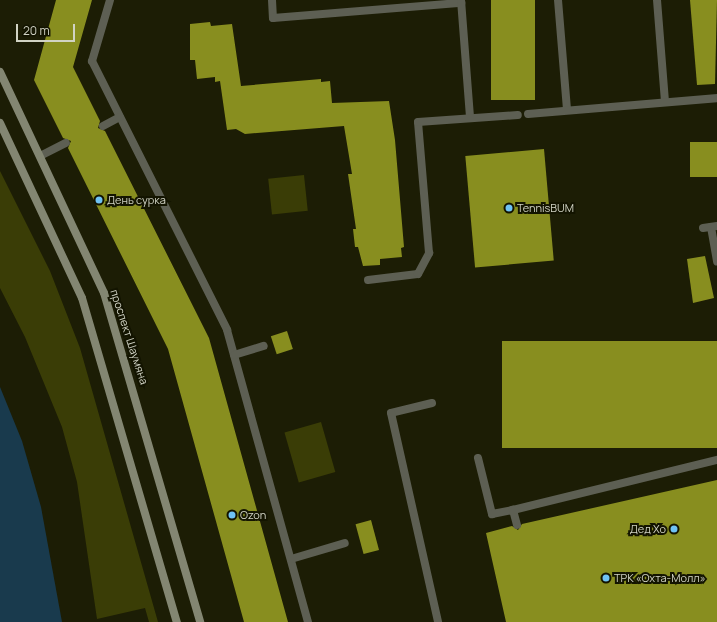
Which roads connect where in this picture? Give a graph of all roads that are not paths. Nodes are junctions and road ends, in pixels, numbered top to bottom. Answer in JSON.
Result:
{"nodes":[{"id":1,"x":110,"y":0,"type":"edge"},
{"id":2,"x":272,"y":0,"type":"edge"},
{"id":3,"x":558,"y":0,"type":"edge"},
{"id":4,"x":657,"y":0,"type":"edge"},
{"id":5,"x":461,"y":1,"type":"edge"},
{"id":6,"x":0,"y":72,"type":"edge"},
{"id":7,"x":717,"y":98,"type":"edge"},
{"id":8,"x":666,"y":102,"type":"junction"},
{"id":9,"x":567,"y":110,"type":"junction"},
{"id":10,"x":528,"y":114,"type":"dead end"},
{"id":11,"x":518,"y":115,"type":"dead end"},
{"id":12,"x":120,"y":117,"type":"junction"},
{"id":13,"x":470,"y":118,"type":"junction"},
{"id":14,"x":0,"y":123,"type":"edge"},
{"id":15,"x":103,"y":126,"type":"dead end"},
{"id":16,"x":66,"y":143,"type":"dead end"},
{"id":17,"x":40,"y":156,"type":"junction"},
{"id":18,"x":710,"y":227,"type":"edge"},
{"id":19,"x":717,"y":260,"type":"edge"},
{"id":20,"x":368,"y":280,"type":"dead end"},
{"id":21,"x":264,"y":346,"type":"dead end"},
{"id":22,"x":234,"y":355,"type":"junction"},
{"id":23,"x":432,"y":403,"type":"dead end"},
{"id":24,"x":478,"y":458,"type":"dead end"},
{"id":25,"x":717,"y":460,"type":"edge"},
{"id":26,"x":513,"y":510,"type":"junction"},
{"id":27,"x":517,"y":525,"type":"dead end"},
{"id":28,"x":346,"y":543,"type":"dead end"},
{"id":29,"x":291,"y":559,"type":"junction"},
{"id":30,"x":177,"y":622,"type":"edge"},
{"id":31,"x":200,"y":622,"type":"edge"},
{"id":32,"x":308,"y":622,"type":"edge"},
{"id":33,"x":438,"y":622,"type":"edge"}],
"edges":[{"from":1,"to":12,"type":"lane"},
{"from":2,"to":5,"type":"lane"},
{"from":3,"to":9,"type":"lane"},
{"from":4,"to":8,"type":"lane"},
{"from":5,"to":13,"type":"lane"},
{"from":6,"to":17,"type":"street","name":"проспект Шаумяна"},
{"from":7,"to":8,"type":"lane"},
{"from":8,"to":9,"type":"lane"},
{"from":9,"to":10,"type":"lane"},
{"from":11,"to":13,"type":"lane"},
{"from":12,"to":15,"type":"lane"},
{"from":12,"to":22,"type":"lane"},
{"from":13,"to":20,"type":"lane"},
{"from":14,"to":30,"type":"street"},
{"from":16,"to":17,"type":"lane"},
{"from":17,"to":31,"type":"street","name":"проспект Шаумяна"},
{"from":18,"to":19,"type":"lane"},
{"from":21,"to":22,"type":"lane"},
{"from":22,"to":29,"type":"lane"},
{"from":23,"to":33,"type":"lane"},
{"from":24,"to":26,"type":"lane"},
{"from":25,"to":26,"type":"lane"},
{"from":26,"to":27,"type":"lane"},
{"from":28,"to":29,"type":"lane"},
{"from":29,"to":32,"type":"lane"}]}
